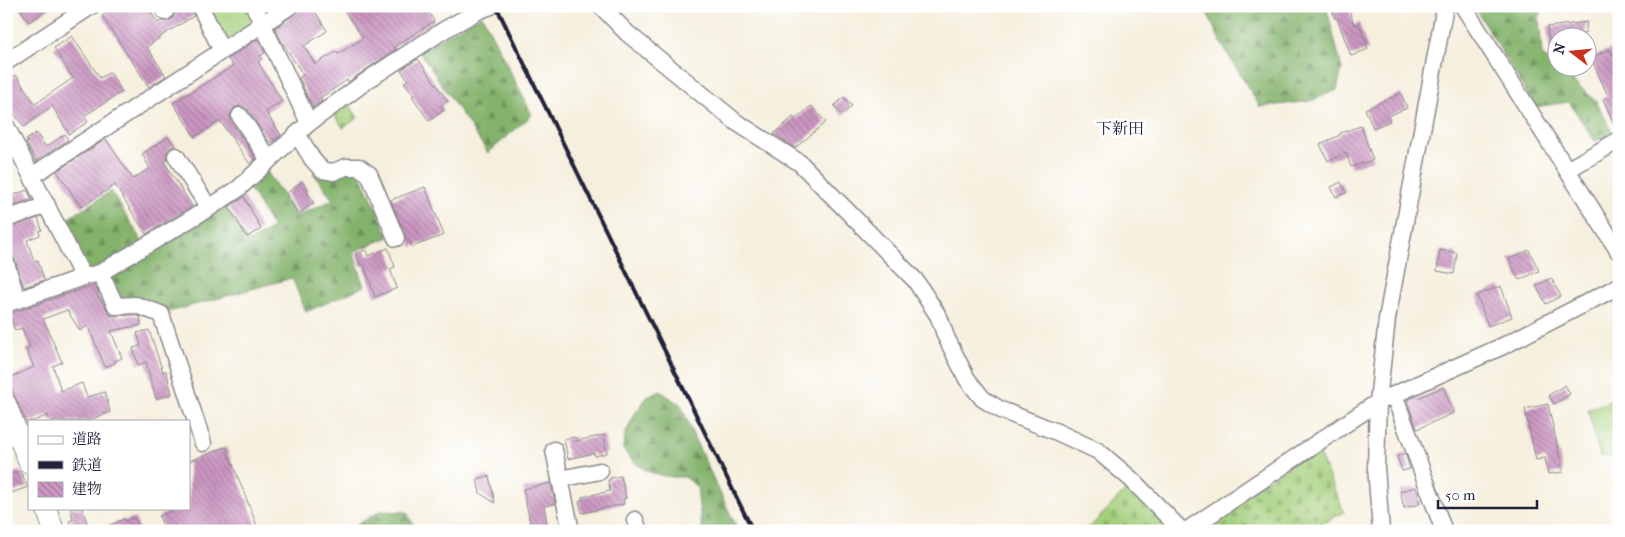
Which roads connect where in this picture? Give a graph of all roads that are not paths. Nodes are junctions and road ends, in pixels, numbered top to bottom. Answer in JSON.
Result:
{"nodes":[{"id":1,"x":91,"y":6,"type":"edge"},
{"id":2,"x":200,"y":6,"type":"edge"},
{"id":3,"x":254,"y":6,"type":"edge"},
{"id":4,"x":290,"y":6,"type":"edge"},
{"id":5,"x":601,"y":6,"type":"edge"},
{"id":6,"x":1445,"y":6,"type":"edge"},
{"id":7,"x":1463,"y":6,"type":"edge"},
{"id":8,"x":483,"y":7,"type":"edge"},
{"id":9,"x":263,"y":24,"type":"junction"},
{"id":10,"x":222,"y":51,"type":"junction"},
{"id":11,"x":6,"y":62,"type":"edge"},
{"id":12,"x":240,"y":116,"type":"dead end"},
{"id":13,"x":6,"y":126,"type":"edge"},
{"id":14,"x":303,"y":129,"type":"junction"},
{"id":15,"x":1619,"y":140,"type":"edge"},
{"id":16,"x":176,"y":156,"type":"dead end"},
{"id":17,"x":269,"y":160,"type":"junction"},
{"id":18,"x":1568,"y":170,"type":"junction"},
{"id":19,"x":32,"y":176,"type":"junction"},
{"id":20,"x":46,"y":205,"type":"junction"},
{"id":21,"x":209,"y":208,"type":"junction"},
{"id":22,"x":6,"y":218,"type":"edge"},
{"id":23,"x":396,"y":238,"type":"dead end"},
{"id":24,"x":1619,"y":252,"type":"edge"},
{"id":25,"x":6,"y":263,"type":"edge"},
{"id":26,"x":100,"y":273,"type":"junction"},
{"id":27,"x":83,"y":277,"type":"junction"},
{"id":28,"x":1619,"y":286,"type":"edge"},
{"id":29,"x":12,"y":302,"type":"edge"},
{"id":30,"x":1394,"y":395,"type":"junction"},
{"id":31,"x":1378,"y":402,"type":"junction"},
{"id":32,"x":6,"y":404,"type":"edge"},
{"id":33,"x":203,"y":443,"type":"dead end"},
{"id":34,"x":554,"y":450,"type":"dead end"},
{"id":35,"x":28,"y":460,"type":"edge"},
{"id":36,"x":600,"y":471,"type":"dead end"},
{"id":37,"x":560,"y":479,"type":"junction"},
{"id":38,"x":47,"y":510,"type":"edge"},
{"id":39,"x":54,"y":531,"type":"edge"},
{"id":40,"x":571,"y":531,"type":"edge"},
{"id":41,"x":1184,"y":531,"type":"edge"},
{"id":42,"x":1381,"y":531,"type":"edge"},
{"id":43,"x":1444,"y":531,"type":"edge"}],
"edges":[{"from":1,"to":11,"type":"street"},
{"from":2,"to":10,"type":"street"},
{"from":3,"to":9,"type":"street"},
{"from":4,"to":9,"type":"street"},
{"from":5,"to":41,"type":"street"},
{"from":6,"to":31,"type":"street"},
{"from":7,"to":18,"type":"street"},
{"from":8,"to":14,"type":"street"},
{"from":9,"to":10,"type":"street"},
{"from":9,"to":14,"type":"street"},
{"from":10,"to":19,"type":"street"},
{"from":12,"to":17,"type":"street"},
{"from":13,"to":19,"type":"street"},
{"from":14,"to":17,"type":"street"},
{"from":14,"to":23,"type":"street"},
{"from":15,"to":18,"type":"street"},
{"from":16,"to":21,"type":"street"},
{"from":17,"to":21,"type":"street"},
{"from":18,"to":24,"type":"street"},
{"from":19,"to":20,"type":"street"},
{"from":20,"to":22,"type":"street"},
{"from":20,"to":27,"type":"street"},
{"from":21,"to":26,"type":"street"},
{"from":25,"to":29,"type":"street"},
{"from":26,"to":27,"type":"street"},
{"from":26,"to":33,"type":"street"},
{"from":27,"to":29,"type":"street"},
{"from":28,"to":30,"type":"street"},
{"from":30,"to":31,"type":"street"},
{"from":30,"to":43,"type":"street"},
{"from":31,"to":41,"type":"street"},
{"from":31,"to":42,"type":"street"},
{"from":32,"to":35,"type":"main road"},
{"from":34,"to":37,"type":"street"},
{"from":36,"to":37,"type":"street"},
{"from":37,"to":40,"type":"street"},
{"from":38,"to":39,"type":"main road"}]}
